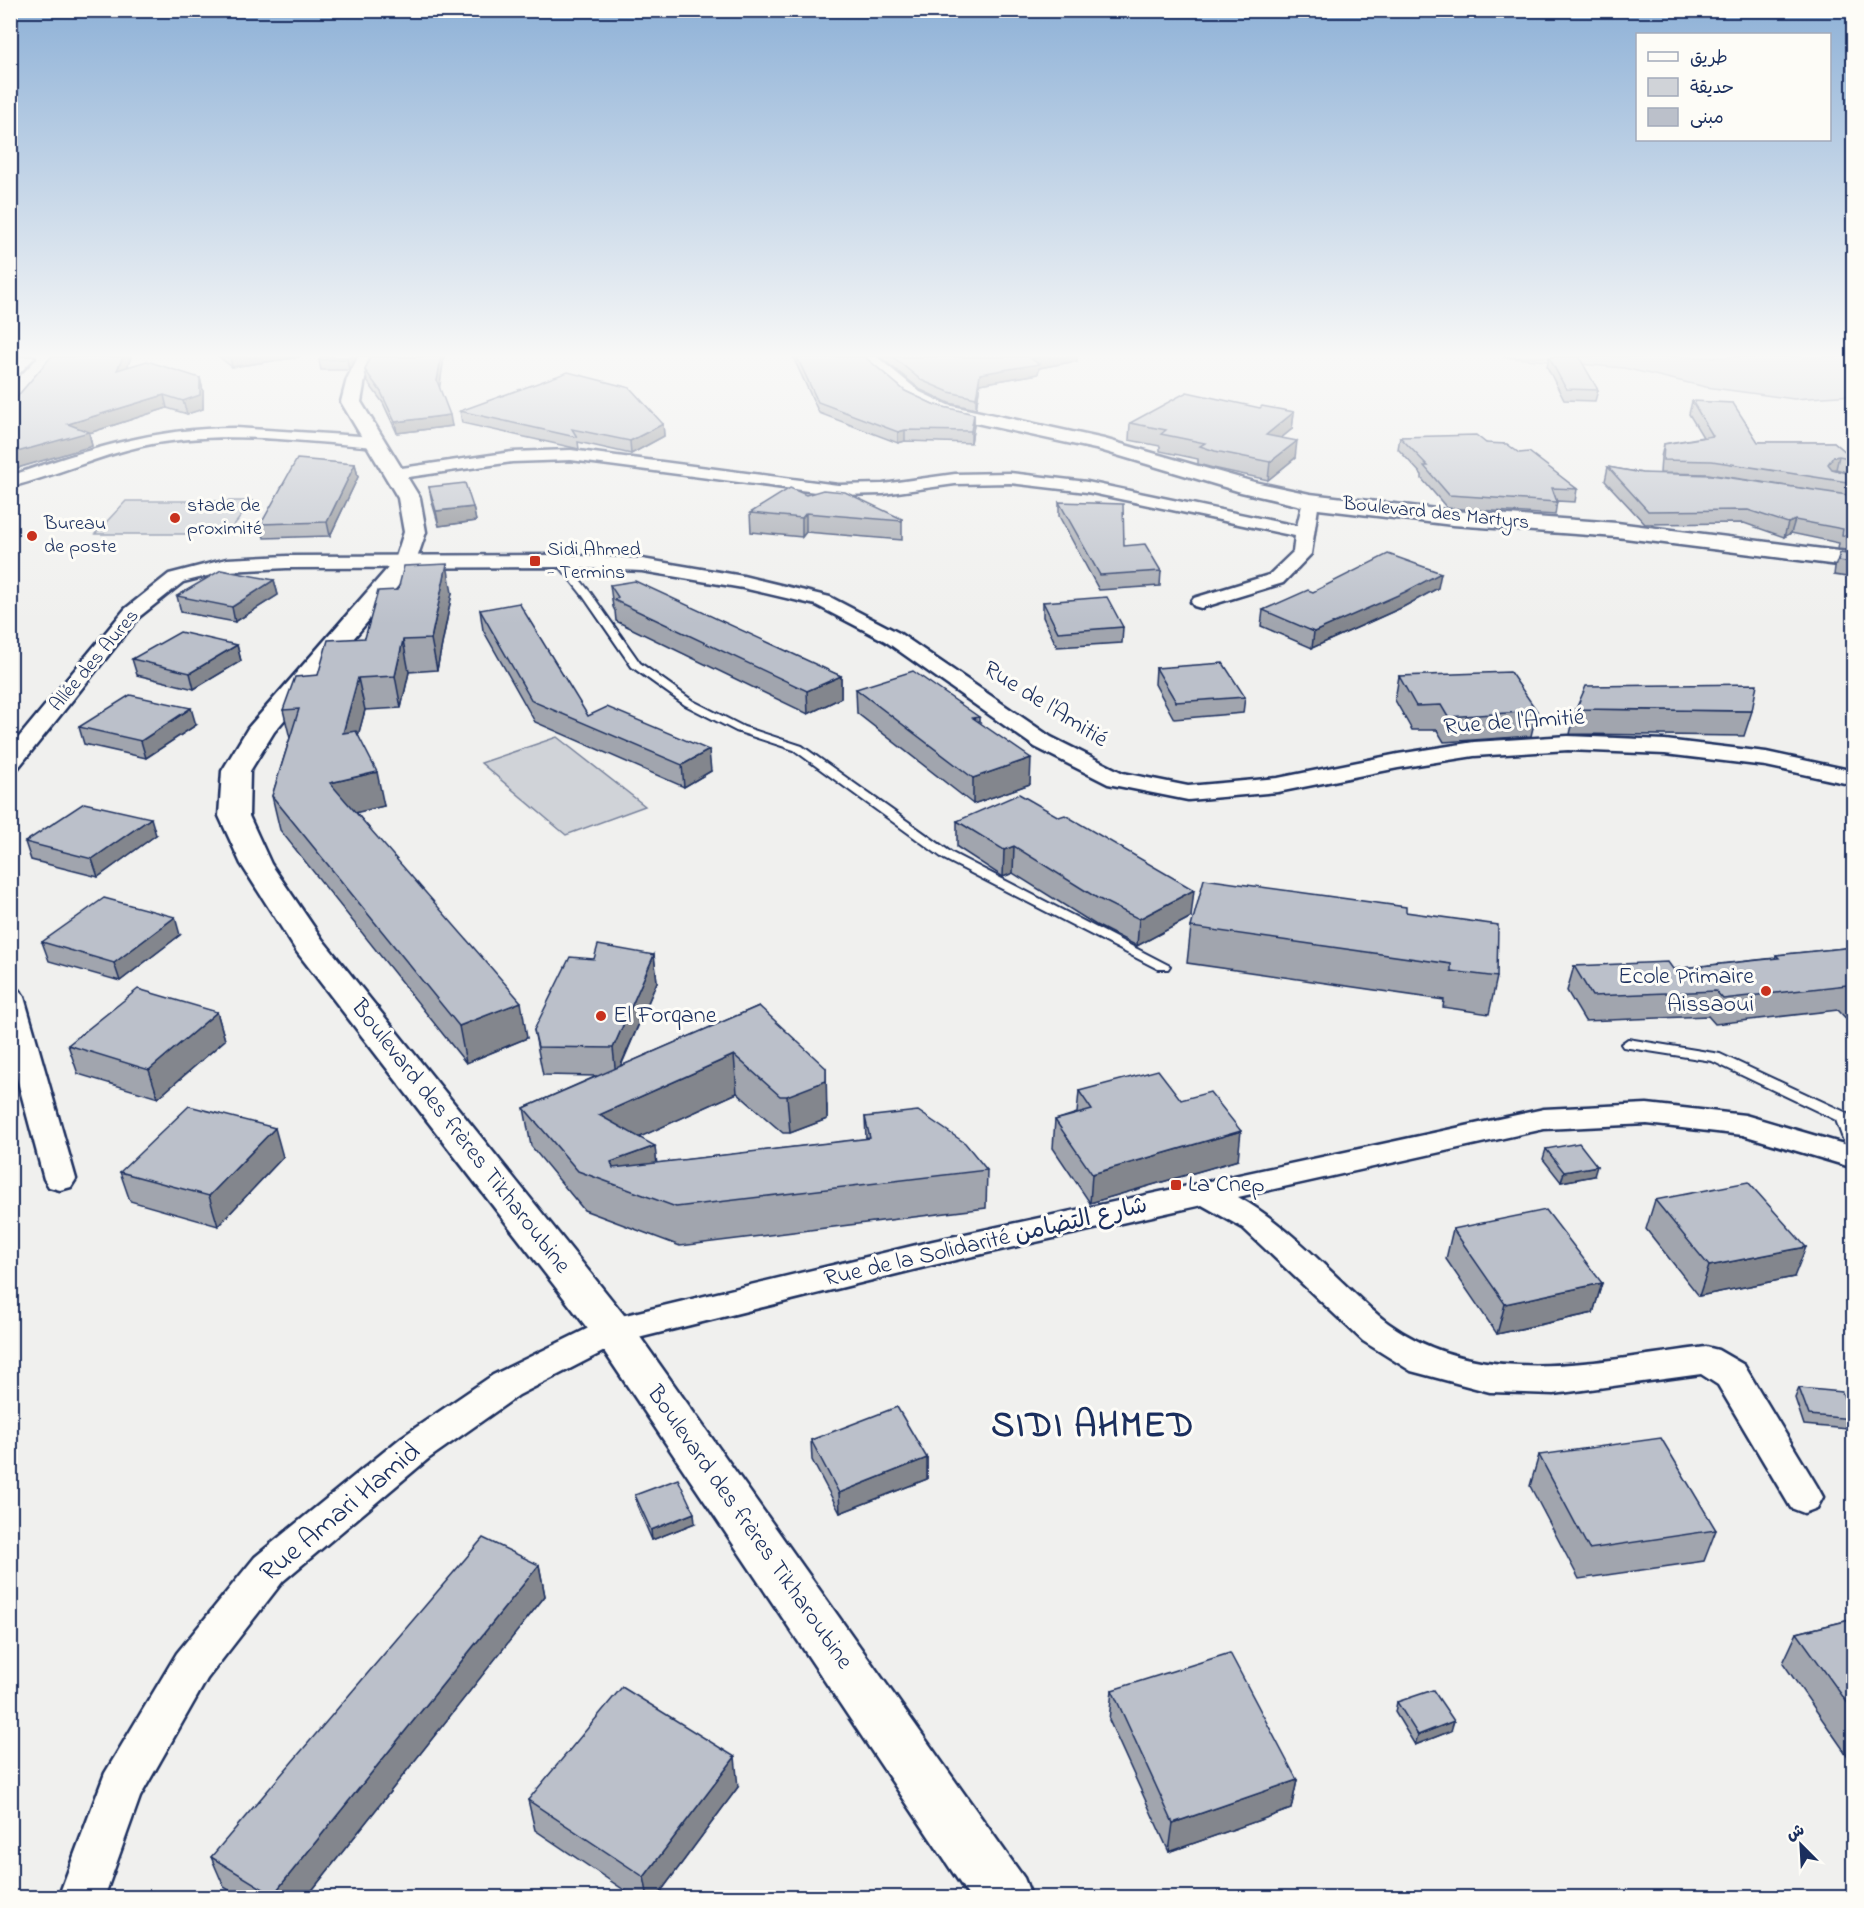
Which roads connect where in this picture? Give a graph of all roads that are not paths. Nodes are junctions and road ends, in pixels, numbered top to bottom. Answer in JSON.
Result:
{"nodes":[{"id":1,"x":122,"y":446,"type":"edge"},
{"id":2,"x":378,"y":446,"type":"edge"},
{"id":3,"x":1108,"y":446,"type":"edge"},
{"id":4,"x":395,"y":474,"type":"junction"},
{"id":5,"x":10,"y":482,"type":"edge"},
{"id":6,"x":1310,"y":501,"type":"junction"},
{"id":7,"x":1306,"y":533,"type":"junction"},
{"id":8,"x":1854,"y":560,"type":"edge"},
{"id":9,"x":560,"y":561,"type":"junction"},
{"id":10,"x":406,"y":562,"type":"junction"},
{"id":11,"x":1201,"y":603,"type":"dead end"},
{"id":12,"x":10,"y":763,"type":"edge"},
{"id":13,"x":1854,"y":778,"type":"edge"},
{"id":14,"x":1163,"y":966,"type":"dead end"},
{"id":15,"x":10,"y":997,"type":"edge"},
{"id":16,"x":1628,"y":1044,"type":"dead end"},
{"id":17,"x":1854,"y":1147,"type":"edge"},
{"id":18,"x":1854,"y":1158,"type":"edge"},
{"id":19,"x":60,"y":1179,"type":"dead end"},
{"id":20,"x":1206,"y":1193,"type":"junction"},
{"id":21,"x":613,"y":1330,"type":"junction"},
{"id":22,"x":1804,"y":1497,"type":"dead end"},
{"id":23,"x":81,"y":1898,"type":"edge"},
{"id":24,"x":1004,"y":1898,"type":"edge"}],
"edges":[{"from":1,"to":5,"type":"street"},
{"from":2,"to":4,"type":"street","name":"Boulevard des frères Tikharoubine"},
{"from":3,"to":6,"type":"street","name":"Boulevard des Martyrs"},
{"from":4,"to":7,"type":"street"},
{"from":4,"to":10,"type":"street","name":"Boulevard des frères Tikharoubine"},
{"from":6,"to":7,"type":"street"},
{"from":6,"to":8,"type":"street","name":"Boulevard des Martyrs"},
{"from":7,"to":11,"type":"street"},
{"from":9,"to":10,"type":"street","name":"Rue de l'Amitié"},
{"from":9,"to":13,"type":"street","name":"Rue de l'Amitié"},
{"from":9,"to":14,"type":"lane"},
{"from":10,"to":12,"type":"street","name":"Allée des Aures"},
{"from":10,"to":21,"type":"street","name":"Boulevard des frères Tikharoubine"},
{"from":15,"to":19,"type":"street"},
{"from":16,"to":17,"type":"lane"},
{"from":18,"to":20,"type":"street","name":"Rue de la Solidarité شارع التضامن"},
{"from":20,"to":21,"type":"street","name":"Rue de la Solidarité شارع التضامن"},
{"from":20,"to":22,"type":"street"},
{"from":21,"to":23,"type":"street","name":"Rue Amari Hamid"},
{"from":21,"to":24,"type":"street","name":"Boulevard des frères Tikharoubine"}]}
